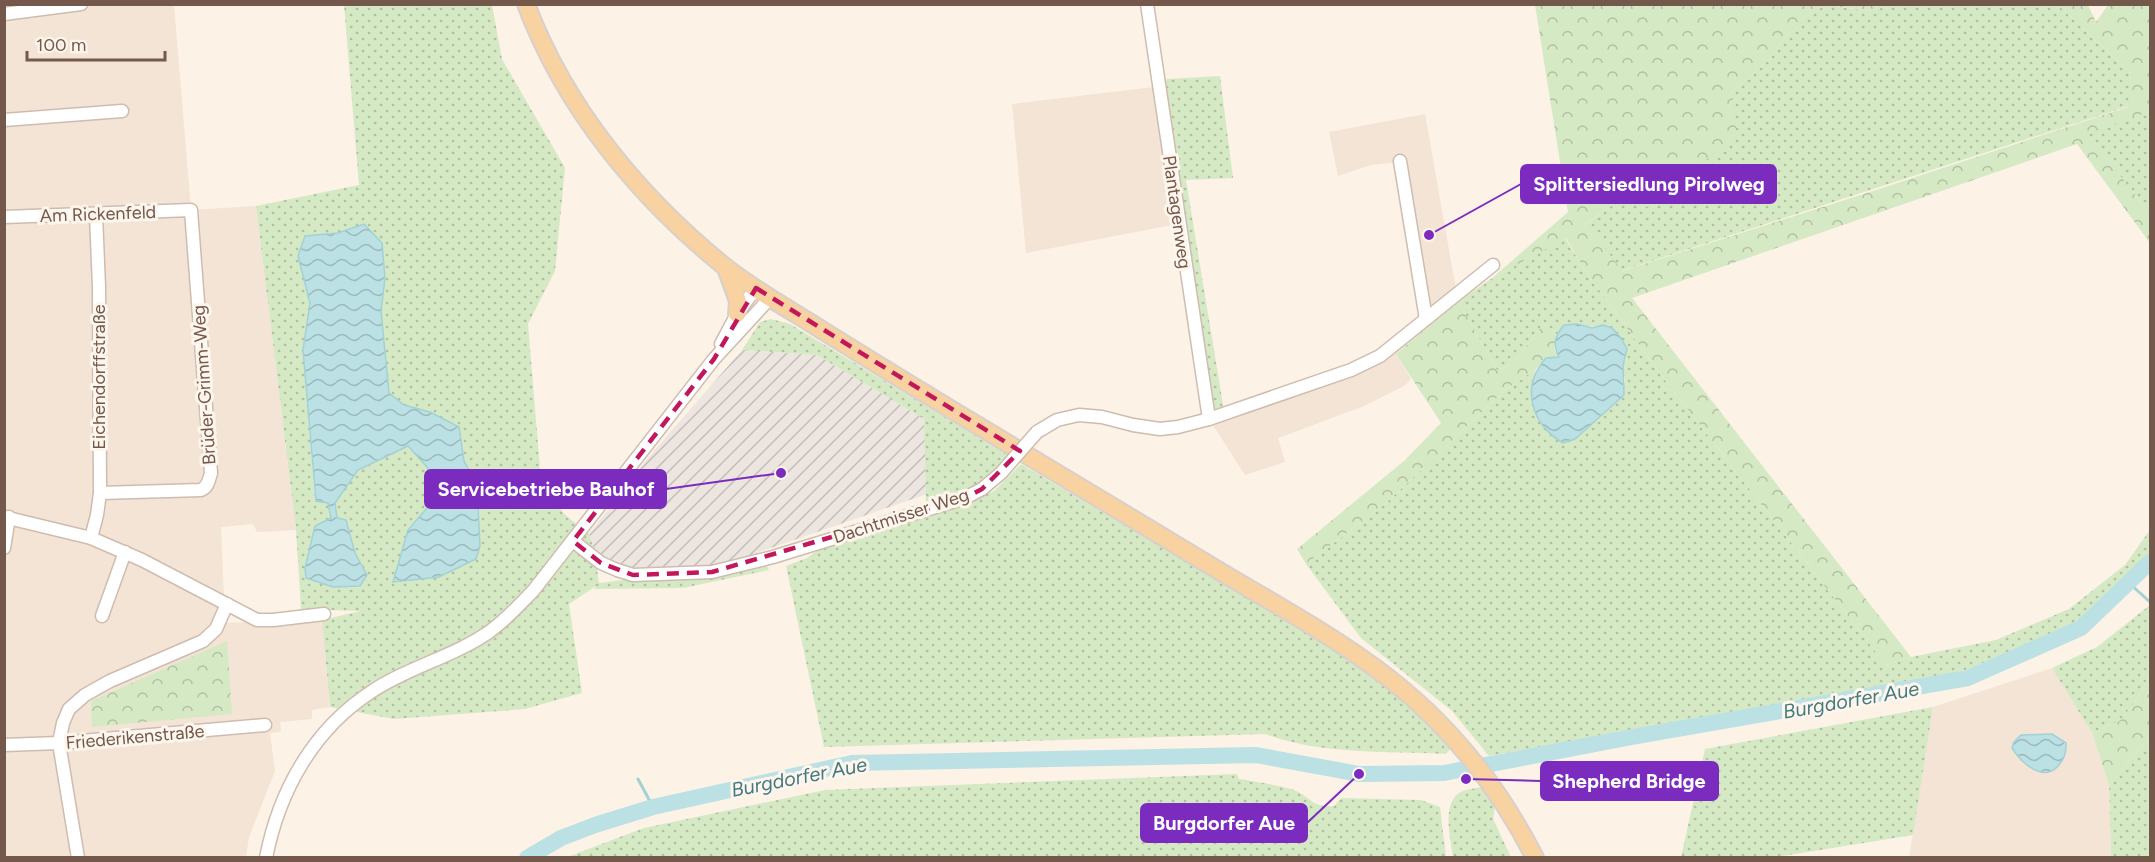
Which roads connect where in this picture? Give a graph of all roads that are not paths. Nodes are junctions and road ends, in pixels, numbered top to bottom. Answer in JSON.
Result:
{"nodes":[{"id":1,"x":81,"y":4,"type":"edge"},
{"id":2,"x":526,"y":4,"type":"edge"},
{"id":3,"x":1147,"y":4,"type":"edge"},
{"id":4,"x":4,"y":15,"type":"edge"},
{"id":5,"x":122,"y":111,"type":"dead end"},
{"id":6,"x":4,"y":120,"type":"edge"},
{"id":7,"x":1400,"y":162,"type":"dead end"},
{"id":8,"x":191,"y":210,"type":"joint"},
{"id":9,"x":96,"y":215,"type":"junction"},
{"id":10,"x":4,"y":217,"type":"edge"},
{"id":11,"x":1493,"y":266,"type":"dead end"},
{"id":12,"x":726,"y":268,"type":"junction"},
{"id":13,"x":763,"y":293,"type":"junction"},
{"id":14,"x":737,"y":314,"type":"junction"},
{"id":15,"x":1426,"y":319,"type":"junction"},
{"id":16,"x":714,"y":359,"type":"junction"},
{"id":17,"x":1209,"y":419,"type":"junction"},
{"id":18,"x":100,"y":493,"type":"junction"},
{"id":19,"x":7,"y":517,"type":"edge"},
{"id":20,"x":91,"y":538,"type":"junction"},
{"id":21,"x":573,"y":541,"type":"junction"},
{"id":22,"x":4,"y":548,"type":"edge"},
{"id":23,"x":125,"y":552,"type":"junction"},
{"id":24,"x":227,"y":604,"type":"junction"},
{"id":25,"x":324,"y":614,"type":"dead end"},
{"id":26,"x":102,"y":616,"type":"dead end"},
{"id":27,"x":265,"y":725,"type":"dead end"},
{"id":28,"x":59,"y":743,"type":"junction"},
{"id":29,"x":4,"y":745,"type":"edge"},
{"id":30,"x":78,"y":858,"type":"edge"},
{"id":31,"x":266,"y":858,"type":"edge"},
{"id":32,"x":1535,"y":858,"type":"edge"}],
"edges":[{"from":1,"to":4,"type":"street"},
{"from":2,"to":12,"type":"main road"},
{"from":3,"to":17,"type":"street","name":"Plantagenweg"},
{"from":5,"to":6,"type":"street"},
{"from":7,"to":15,"type":"street"},
{"from":8,"to":9,"type":"street","name":"Am Rickenfeld"},
{"from":8,"to":18,"type":"street","name":"Brüder-Grimm-Weg"},
{"from":9,"to":10,"type":"street","name":"Am Rickenfeld"},
{"from":9,"to":18,"type":"street","name":"Eichendorffstraße"},
{"from":11,"to":15,"type":"street","name":"Dachtmisser Weg"},
{"from":12,"to":13,"type":"main road"},
{"from":12,"to":14,"type":"main road"},
{"from":13,"to":14,"type":"street"},
{"from":13,"to":16,"type":"street"},
{"from":13,"to":32,"type":"main road"},
{"from":14,"to":16,"type":"street"},
{"from":15,"to":17,"type":"street","name":"Dachtmisser Weg"},
{"from":16,"to":21,"type":"street"},
{"from":17,"to":21,"type":"street","name":"Dachtmisser Weg","bridge":true},
{"from":18,"to":20,"type":"street","name":"Eichendorffstraße"},
{"from":19,"to":20,"type":"street"},
{"from":19,"to":22,"type":"street"},
{"from":20,"to":23,"type":"street"},
{"from":21,"to":31,"type":"street"},
{"from":23,"to":24,"type":"street"},
{"from":23,"to":26,"type":"street"},
{"from":24,"to":25,"type":"street"},
{"from":24,"to":28,"type":"street"},
{"from":27,"to":28,"type":"street","name":"Friederikenstraße"},
{"from":28,"to":29,"type":"street","name":"Friederikenstraße"},
{"from":28,"to":30,"type":"street"}]}
